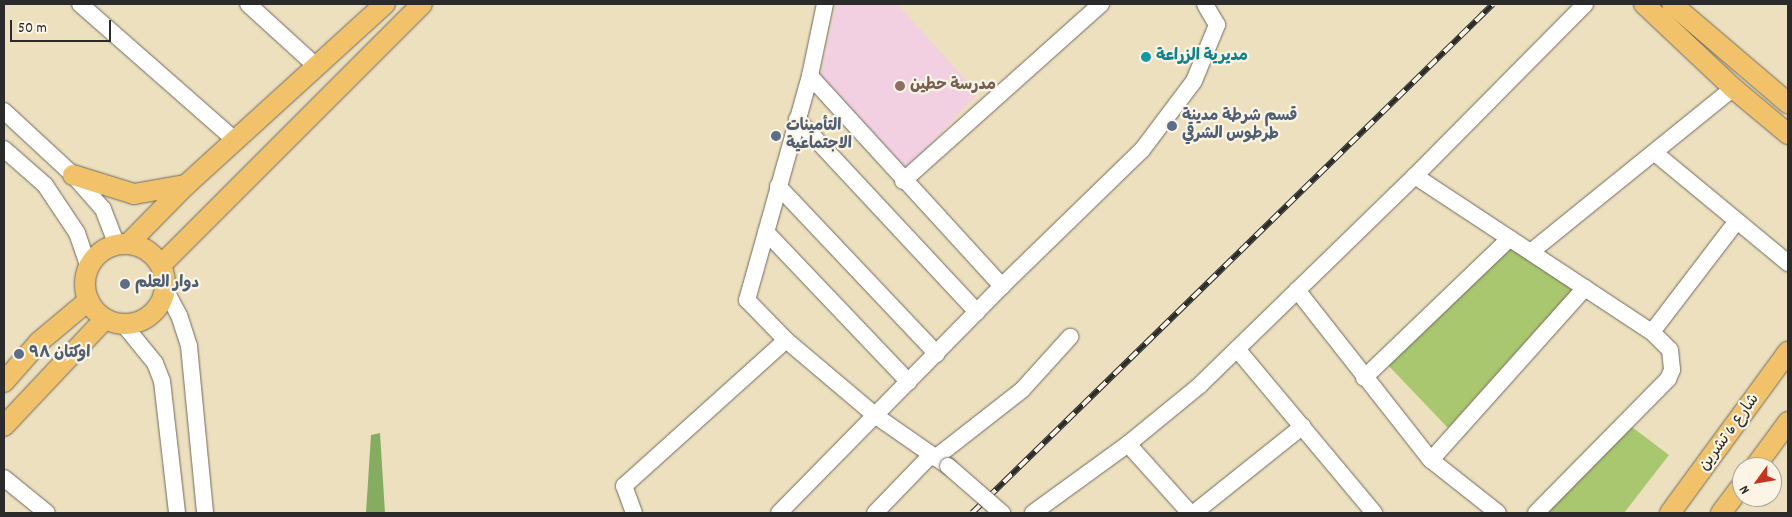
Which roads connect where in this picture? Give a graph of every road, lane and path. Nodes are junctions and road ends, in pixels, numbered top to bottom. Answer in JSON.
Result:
{"nodes":[{"id":1,"x":80,"y":4,"type":"edge"},
{"id":2,"x":248,"y":4,"type":"edge"},
{"id":3,"x":385,"y":4,"type":"edge"},
{"id":4,"x":422,"y":4,"type":"edge"},
{"id":5,"x":825,"y":4,"type":"edge"},
{"id":6,"x":1100,"y":4,"type":"edge"},
{"id":7,"x":1205,"y":4,"type":"edge"},
{"id":8,"x":1585,"y":4,"type":"edge"},
{"id":9,"x":1644,"y":4,"type":"edge"},
{"id":10,"x":1672,"y":4,"type":"edge"},
{"id":11,"x":317,"y":67,"type":"junction"},
{"id":12,"x":810,"y":76,"type":"junction"},
{"id":13,"x":1733,"y":88,"type":"junction"},
{"id":14,"x":1788,"y":103,"type":"edge"},
{"id":15,"x":4,"y":111,"type":"edge"},
{"id":16,"x":797,"y":119,"type":"junction"},
{"id":17,"x":1788,"y":134,"type":"edge"},
{"id":18,"x":236,"y":141,"type":"junction"},
{"id":19,"x":4,"y":149,"type":"edge"},
{"id":20,"x":1655,"y":153,"type":"junction"},
{"id":21,"x":73,"y":175,"type":"junction"},
{"id":22,"x":1415,"y":176,"type":"junction"},
{"id":23,"x":903,"y":181,"type":"junction"},
{"id":24,"x":186,"y":185,"type":"junction"},
{"id":25,"x":778,"y":186,"type":"junction"},
{"id":26,"x":1736,"y":222,"type":"junction"},
{"id":27,"x":766,"y":232,"type":"junction"},
{"id":28,"x":1510,"y":238,"type":"junction"},
{"id":29,"x":122,"y":245,"type":"junction"},
{"id":30,"x":1532,"y":251,"type":"junction"},
{"id":31,"x":1788,"y":263,"type":"edge"},
{"id":32,"x":161,"y":265,"type":"junction"},
{"id":33,"x":89,"y":268,"type":"junction"},
{"id":34,"x":1002,"y":286,"type":"junction"},
{"id":35,"x":1585,"y":288,"type":"junction"},
{"id":36,"x":1298,"y":290,"type":"junction"},
{"id":37,"x":166,"y":291,"type":"junction"},
{"id":38,"x":89,"y":300,"type":"junction"},
{"id":39,"x":977,"y":312,"type":"junction"},
{"id":40,"x":115,"y":322,"type":"junction"},
{"id":41,"x":1652,"y":332,"type":"junction"},
{"id":42,"x":1070,"y":337,"type":"dead end"},
{"id":43,"x":786,"y":340,"type":"junction"},
{"id":44,"x":1237,"y":349,"type":"junction"},
{"id":45,"x":1788,"y":352,"type":"edge"},
{"id":46,"x":937,"y":354,"type":"junction"},
{"id":47,"x":1364,"y":378,"type":"junction"},
{"id":48,"x":4,"y":382,"type":"edge"},
{"id":49,"x":909,"y":382,"type":"junction"},
{"id":50,"x":876,"y":416,"type":"junction"},
{"id":51,"x":1788,"y":422,"type":"edge"},
{"id":52,"x":4,"y":426,"type":"edge"},
{"id":53,"x":1303,"y":426,"type":"junction"},
{"id":54,"x":1128,"y":444,"type":"junction"},
{"id":55,"x":1762,"y":457,"type":"edge"},
{"id":56,"x":938,"y":460,"type":"junction"},
{"id":57,"x":1431,"y":460,"type":"junction"},
{"id":58,"x":4,"y":478,"type":"edge"},
{"id":59,"x":1732,"y":498,"type":"edge"},
{"id":60,"x":1370,"y":512,"type":"edge"},
{"id":61,"x":47,"y":513,"type":"edge"},
{"id":62,"x":177,"y":513,"type":"edge"},
{"id":63,"x":205,"y":513,"type":"edge"},
{"id":64,"x":634,"y":513,"type":"edge"},
{"id":65,"x":779,"y":513,"type":"edge"},
{"id":66,"x":875,"y":513,"type":"edge"},
{"id":67,"x":1002,"y":513,"type":"edge"},
{"id":68,"x":1032,"y":513,"type":"edge"},
{"id":69,"x":1190,"y":513,"type":"edge"},
{"id":70,"x":1194,"y":513,"type":"edge"},
{"id":71,"x":1498,"y":513,"type":"edge"},
{"id":72,"x":1536,"y":513,"type":"edge"},
{"id":73,"x":1670,"y":513,"type":"edge"},
{"id":74,"x":1721,"y":513,"type":"edge"}],
"edges":[{"from":1,"to":18,"type":"street"},
{"from":2,"to":11,"type":"street"},
{"from":3,"to":11,"type":"main road"},
{"from":4,"to":32,"type":"main road"},
{"from":5,"to":12,"type":"street"},
{"from":6,"to":23,"type":"street"},
{"from":7,"to":34,"type":"street"},
{"from":8,"to":22,"type":"street"},
{"from":9,"to":13,"type":"main road"},
{"from":10,"to":14,"type":"main road"},
{"from":11,"to":18,"type":"main road"},
{"from":12,"to":16,"type":"street"},
{"from":12,"to":23,"type":"street"},
{"from":13,"to":17,"type":"main road"},
{"from":13,"to":20,"type":"street"},
{"from":15,"to":21,"type":"street"},
{"from":16,"to":25,"type":"street"},
{"from":16,"to":39,"type":"street"},
{"from":18,"to":24,"type":"main road"},
{"from":19,"to":33,"type":"street"},
{"from":20,"to":26,"type":"street"},
{"from":20,"to":30,"type":"street"},
{"from":21,"to":24,"type":"main road"},
{"from":21,"to":29,"type":"street"},
{"from":22,"to":28,"type":"street"},
{"from":22,"to":36,"type":"street"},
{"from":23,"to":34,"type":"street"},
{"from":24,"to":29,"type":"main road"},
{"from":25,"to":27,"type":"street"},
{"from":25,"to":46,"type":"street"},
{"from":26,"to":31,"type":"street"},
{"from":26,"to":41,"type":"street"},
{"from":27,"to":43,"type":"street"},
{"from":27,"to":49,"type":"street"},
{"from":28,"to":30,"type":"street"},
{"from":28,"to":47,"type":"street"},
{"from":29,"to":32,"type":"main road"},
{"from":29,"to":33,"type":"main road"},
{"from":30,"to":35,"type":"street"},
{"from":32,"to":37,"type":"main road"},
{"from":33,"to":38,"type":"main road"},
{"from":34,"to":39,"type":"street"},
{"from":35,"to":41,"type":"street"},
{"from":35,"to":57,"type":"street"},
{"from":36,"to":44,"type":"street"},
{"from":36,"to":47,"type":"street"},
{"from":37,"to":40,"type":"main road"},
{"from":37,"to":63,"type":"street"},
{"from":38,"to":40,"type":"main road"},
{"from":38,"to":48,"type":"main road"},
{"from":39,"to":46,"type":"street"},
{"from":40,"to":52,"type":"main road"},
{"from":40,"to":62,"type":"street"},
{"from":41,"to":72,"type":"street"},
{"from":42,"to":56,"type":"street"},
{"from":43,"to":50,"type":"street"},
{"from":43,"to":64,"type":"street"},
{"from":44,"to":53,"type":"street"},
{"from":44,"to":54,"type":"street"},
{"from":45,"to":73,"type":"main road","name":"شارع 6 تشرين"},
{"from":46,"to":49,"type":"street"},
{"from":47,"to":57,"type":"street"},
{"from":49,"to":50,"type":"street"},
{"from":50,"to":56,"type":"street"},
{"from":50,"to":65,"type":"street"},
{"from":51,"to":55,"type":"main road"},
{"from":53,"to":60,"type":"street"},
{"from":53,"to":70,"type":"street"},
{"from":54,"to":68,"type":"street"},
{"from":54,"to":69,"type":"street"},
{"from":56,"to":66,"type":"street"},
{"from":56,"to":67,"type":"street","bridge":true},
{"from":57,"to":71,"type":"street"},
{"from":58,"to":61,"type":"street"},
{"from":59,"to":74,"type":"main road"}]}
